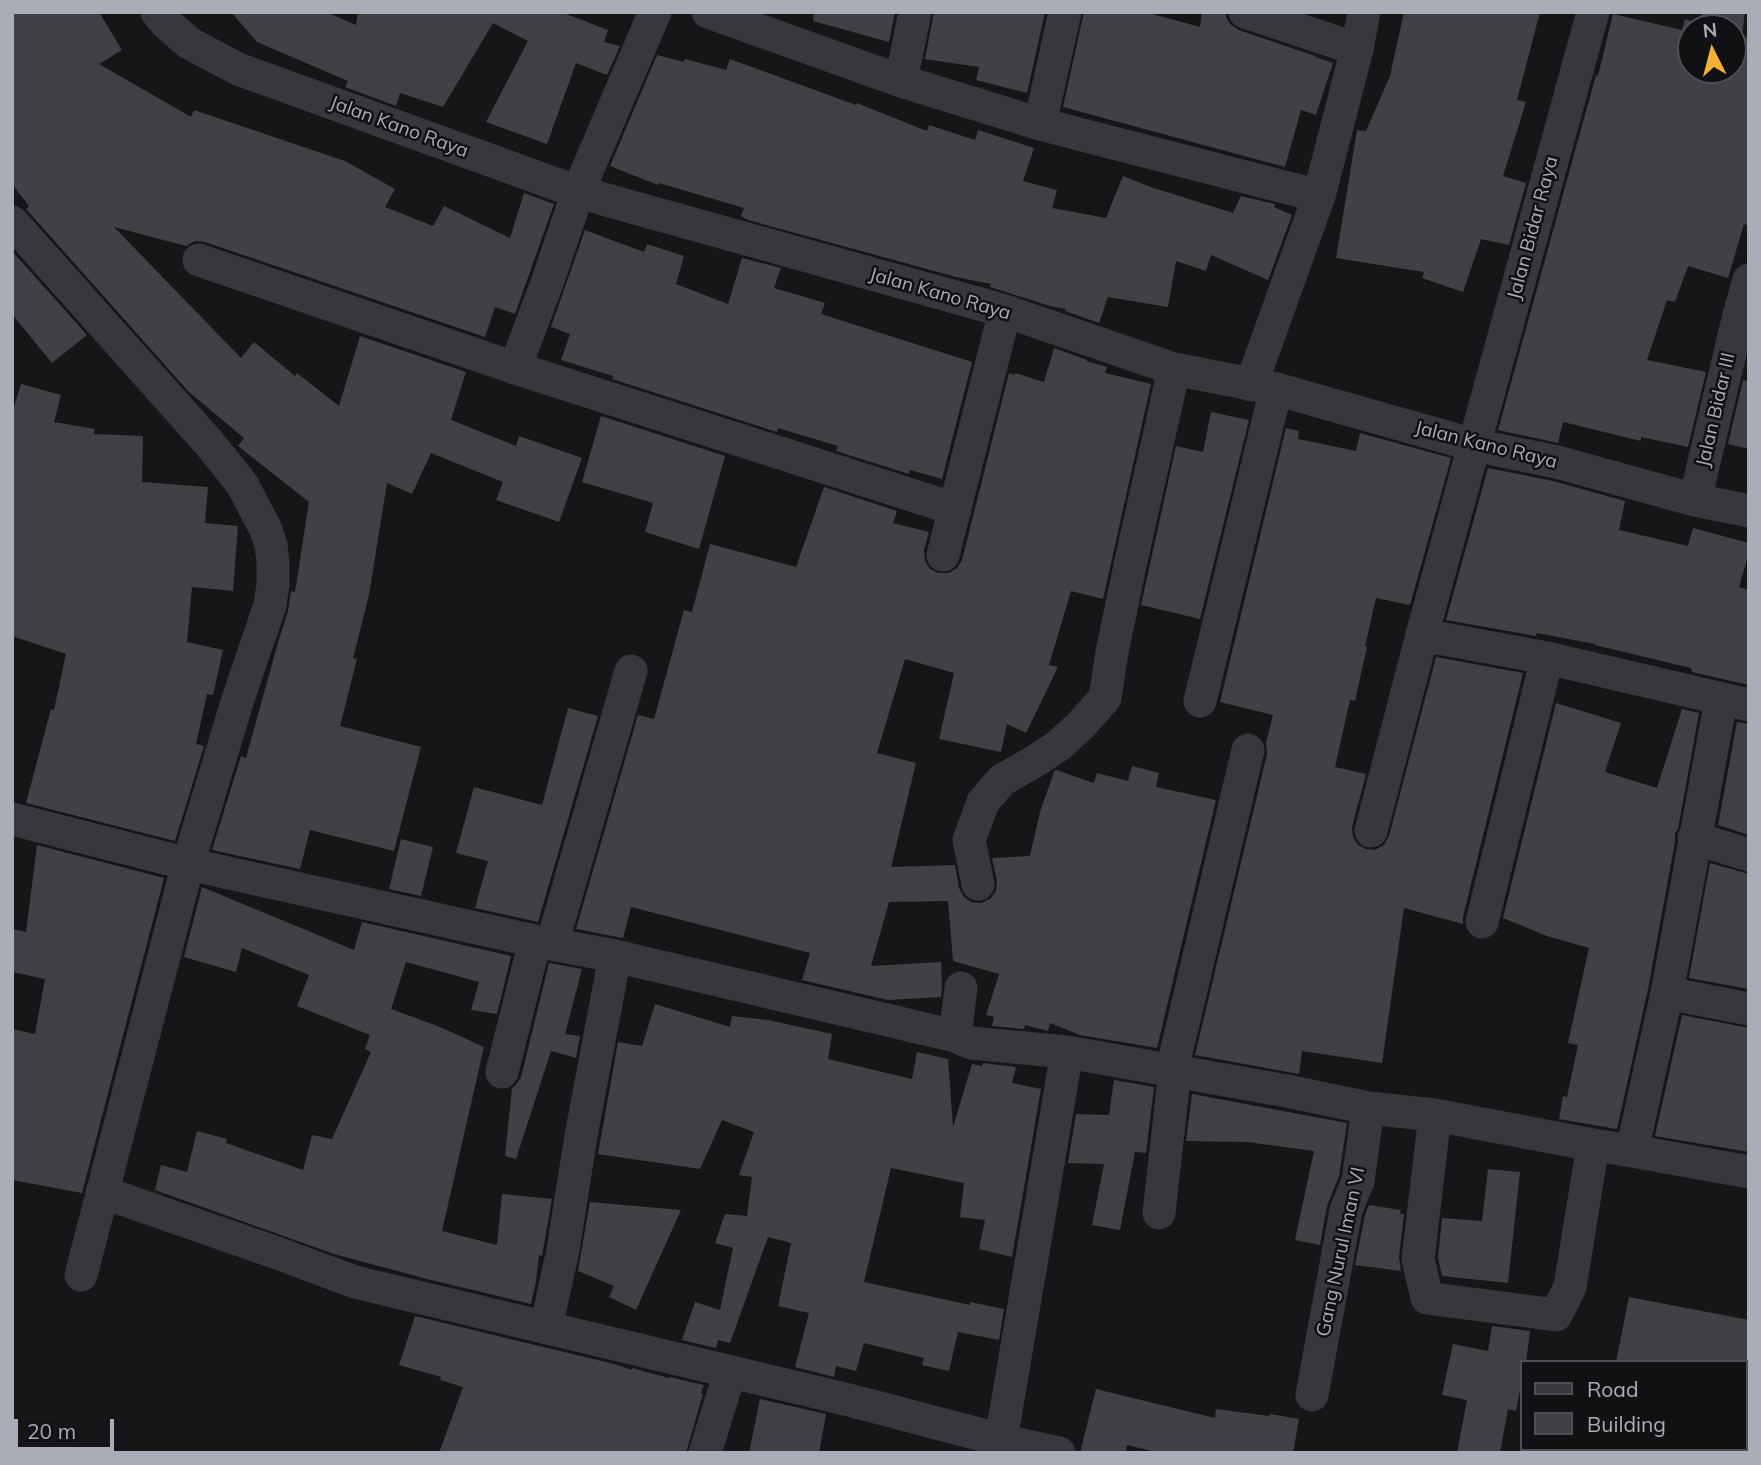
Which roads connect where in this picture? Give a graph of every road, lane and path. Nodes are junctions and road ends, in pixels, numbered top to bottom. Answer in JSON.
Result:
{"nodes":[{"id":1,"x":157,"y":12,"type":"edge"},
{"id":2,"x":655,"y":12,"type":"edge"},
{"id":3,"x":708,"y":12,"type":"edge"},
{"id":4,"x":915,"y":12,"type":"edge"},
{"id":5,"x":1065,"y":12,"type":"edge"},
{"id":6,"x":1245,"y":12,"type":"edge"},
{"id":7,"x":1364,"y":12,"type":"edge"},
{"id":8,"x":1593,"y":12,"type":"edge"},
{"id":9,"x":750,"y":19,"type":"edge"},
{"id":10,"x":1357,"y":48,"type":"junction"},
{"id":11,"x":901,"y":81,"type":"junction"},
{"id":12,"x":1040,"y":124,"type":"junction"},
{"id":13,"x":578,"y":192,"type":"junction"},
{"id":14,"x":1319,"y":196,"type":"junction"},
{"id":15,"x":12,"y":222,"type":"edge"},
{"id":16,"x":200,"y":260,"type":"dead end"},
{"id":17,"x":1749,"y":280,"type":"edge"},
{"id":18,"x":1005,"y":312,"type":"junction"},
{"id":19,"x":1744,"y":317,"type":"edge"},
{"id":20,"x":515,"y":368,"type":"junction"},
{"id":21,"x":1174,"y":369,"type":"junction"},
{"id":22,"x":1263,"y":387,"type":"junction"},
{"id":23,"x":1474,"y":445,"type":"junction"},
{"id":24,"x":1695,"y":500,"type":"junction"},
{"id":25,"x":955,"y":509,"type":"junction"},
{"id":26,"x":1749,"y":511,"type":"edge"},
{"id":27,"x":943,"y":555,"type":"dead end"},
{"id":28,"x":1422,"y":635,"type":"junction"},
{"id":29,"x":1547,"y":658,"type":"junction"},
{"id":30,"x":631,"y":671,"type":"dead end"},
{"id":31,"x":1200,"y":701,"type":"dead end"},
{"id":32,"x":1735,"y":703,"type":"edge"},
{"id":33,"x":1248,"y":750,"type":"dead end"},
{"id":34,"x":12,"y":819,"type":"edge"},
{"id":35,"x":1371,"y":831,"type":"dead end"},
{"id":36,"x":1694,"y":838,"type":"junction"},
{"id":37,"x":1749,"y":855,"type":"edge"},
{"id":38,"x":188,"y":864,"type":"junction"},
{"id":39,"x":978,"y":884,"type":"dead end"},
{"id":40,"x":1482,"y":922,"type":"dead end"},
{"id":41,"x":543,"y":942,"type":"junction"},
{"id":42,"x":615,"y":956,"type":"junction"},
{"id":43,"x":961,"y":988,"type":"dead end"},
{"id":44,"x":1667,"y":993,"type":"junction"},
{"id":45,"x":1749,"y":1009,"type":"edge"},
{"id":46,"x":955,"y":1036,"type":"junction"},
{"id":47,"x":1067,"y":1052,"type":"junction"},
{"id":48,"x":1173,"y":1070,"type":"junction"},
{"id":49,"x":502,"y":1072,"type":"dead end"},
{"id":50,"x":1368,"y":1108,"type":"junction"},
{"id":51,"x":1435,"y":1115,"type":"junction"},
{"id":52,"x":1593,"y":1146,"type":"junction"},
{"id":53,"x":1632,"y":1151,"type":"junction"},
{"id":54,"x":1749,"y":1172,"type":"edge"},
{"id":55,"x":102,"y":1192,"type":"junction"},
{"id":56,"x":1158,"y":1213,"type":"dead end"},
{"id":57,"x":81,"y":1275,"type":"dead end"},
{"id":58,"x":546,"y":1328,"type":"junction"},
{"id":59,"x":730,"y":1372,"type":"junction"},
{"id":60,"x":1312,"y":1395,"type":"dead end"},
{"id":61,"x":1001,"y":1440,"type":"junction"},
{"id":62,"x":705,"y":1453,"type":"edge"},
{"id":63,"x":1059,"y":1453,"type":"edge"}],
"edges":[{"from":1,"to":13,"type":"street","name":"Jalan Kano Raya"},
{"from":2,"to":13,"type":"street"},
{"from":3,"to":9,"type":"street"},
{"from":4,"to":11,"type":"street"},
{"from":5,"to":12,"type":"street"},
{"from":6,"to":10,"type":"street"},
{"from":7,"to":10,"type":"street"},
{"from":8,"to":23,"type":"street","name":"Jalan Bidar Raya"},
{"from":9,"to":11,"type":"street"},
{"from":10,"to":14,"type":"street"},
{"from":11,"to":12,"type":"street"},
{"from":12,"to":14,"type":"street"},
{"from":13,"to":18,"type":"street","name":"Jalan Kano Raya"},
{"from":13,"to":20,"type":"street"},
{"from":14,"to":22,"type":"street"},
{"from":15,"to":38,"type":"street"},
{"from":16,"to":20,"type":"street"},
{"from":17,"to":19,"type":"street","name":"Jalan Bidar III"},
{"from":18,"to":21,"type":"street","name":"Jalan Kano Raya"},
{"from":18,"to":25,"type":"street"},
{"from":19,"to":24,"type":"street","name":"Jalan Bidar III"},
{"from":20,"to":25,"type":"street"},
{"from":21,"to":22,"type":"street","name":"Jalan Kano Raya"},
{"from":21,"to":39,"type":"street"},
{"from":22,"to":23,"type":"street","name":"Jalan Kano Raya"},
{"from":22,"to":31,"type":"street"},
{"from":23,"to":24,"type":"street","name":"Jalan Kano Raya"},
{"from":23,"to":28,"type":"street","name":"Jalan Bidar Raya"},
{"from":24,"to":26,"type":"street","name":"Jalan Kano Raya"},
{"from":25,"to":27,"type":"street"},
{"from":28,"to":29,"type":"street"},
{"from":28,"to":35,"type":"street","name":"Jalan Bidar Raya"},
{"from":29,"to":32,"type":"street"},
{"from":29,"to":40,"type":"street"},
{"from":30,"to":41,"type":"street"},
{"from":32,"to":36,"type":"street"},
{"from":33,"to":48,"type":"street"},
{"from":34,"to":38,"type":"street"},
{"from":36,"to":37,"type":"street"},
{"from":36,"to":44,"type":"street"},
{"from":38,"to":41,"type":"street"},
{"from":38,"to":55,"type":"street"},
{"from":41,"to":42,"type":"street"},
{"from":41,"to":49,"type":"street"},
{"from":42,"to":46,"type":"street"},
{"from":42,"to":58,"type":"street"},
{"from":43,"to":46,"type":"street"},
{"from":44,"to":45,"type":"street"},
{"from":44,"to":53,"type":"street"},
{"from":46,"to":47,"type":"street"},
{"from":47,"to":48,"type":"street"},
{"from":47,"to":61,"type":"street"},
{"from":48,"to":50,"type":"street"},
{"from":48,"to":56,"type":"street"},
{"from":50,"to":51,"type":"street"},
{"from":50,"to":60,"type":"street","name":"Gang Nurul Iman VI"},
{"from":51,"to":52,"type":"street"},
{"from":51,"to":52,"type":"street"},
{"from":52,"to":53,"type":"street"},
{"from":53,"to":54,"type":"street"},
{"from":55,"to":57,"type":"street"},
{"from":55,"to":58,"type":"street"},
{"from":58,"to":59,"type":"street"},
{"from":59,"to":61,"type":"street"},
{"from":59,"to":62,"type":"street"},
{"from":61,"to":63,"type":"street"}]}
